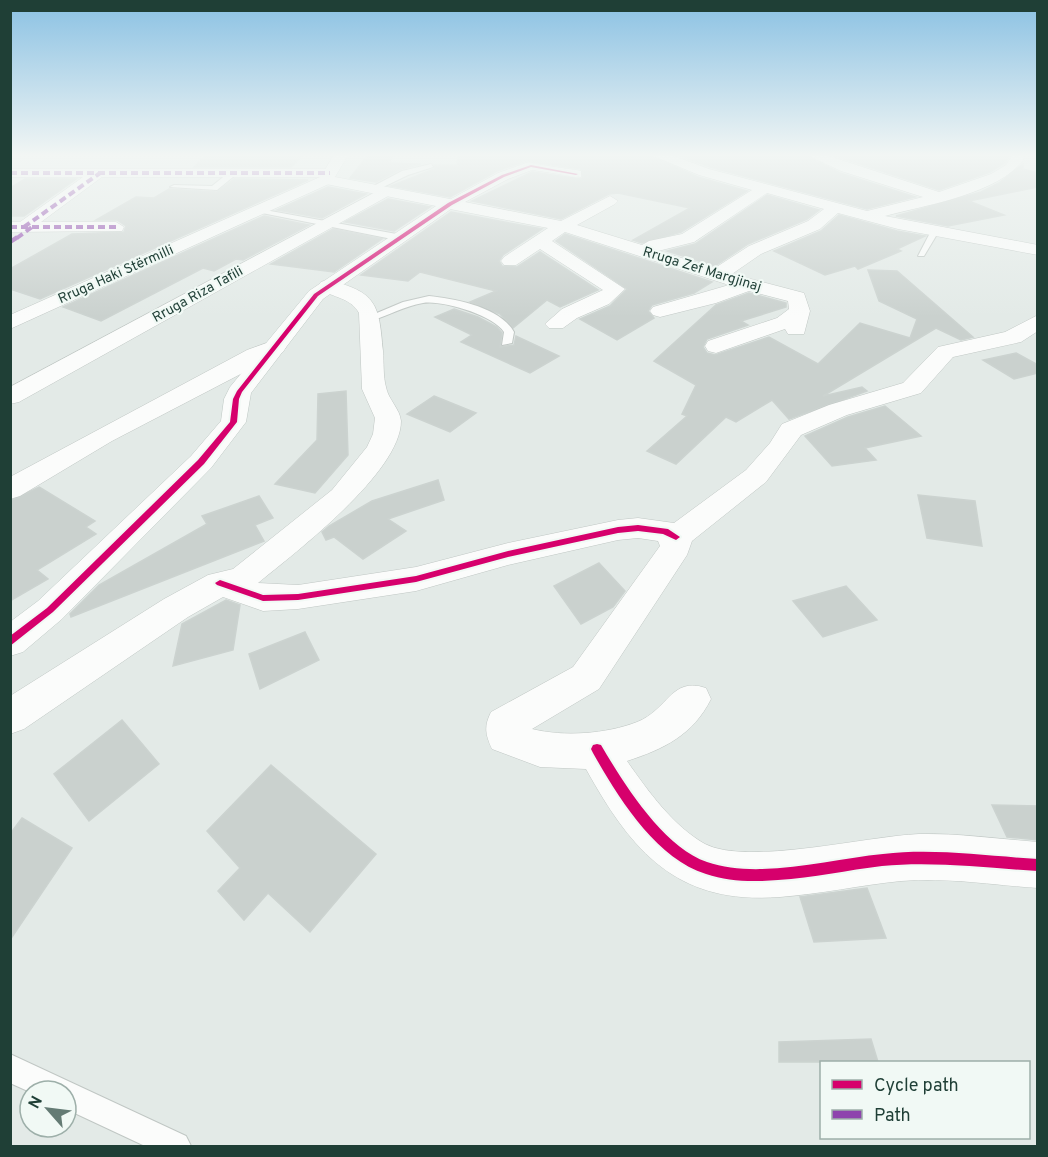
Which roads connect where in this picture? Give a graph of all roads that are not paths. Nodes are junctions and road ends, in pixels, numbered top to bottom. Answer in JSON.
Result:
{"nodes":[{"id":1,"x":48,"y":209,"type":"edge"},
{"id":2,"x":350,"y":209,"type":"edge"},
{"id":3,"x":443,"y":209,"type":"edge"},
{"id":4,"x":476,"y":209,"type":"edge"},
{"id":5,"x":595,"y":209,"type":"edge"},
{"id":6,"x":733,"y":209,"type":"edge"},
{"id":7,"x":834,"y":209,"type":"edge"},
{"id":8,"x":844,"y":209,"type":"edge"},
{"id":9,"x":889,"y":209,"type":"edge"},
{"id":10,"x":257,"y":210,"type":"joint"},
{"id":11,"x":867,"y":215,"type":"junction"},
{"id":12,"x":327,"y":224,"type":"junction"},
{"id":13,"x":563,"y":226,"type":"junction"},
{"id":14,"x":22,"y":227,"type":"edge"},
{"id":15,"x":116,"y":227,"type":"dead end"},
{"id":16,"x":935,"y":231,"type":"junction"},
{"id":17,"x":402,"y":238,"type":"junction"},
{"id":18,"x":540,"y":241,"type":"junction"},
{"id":19,"x":10,"y":243,"type":"edge"},
{"id":20,"x":1038,"y":250,"type":"edge"},
{"id":21,"x":644,"y":252,"type":"junction"},
{"id":22,"x":921,"y":254,"type":"dead end"},
{"id":23,"x":510,"y":261,"type":"dead end"},
{"id":24,"x":718,"y":275,"type":"junction"},
{"id":25,"x":748,"y":285,"type":"junction"},
{"id":26,"x":328,"y":286,"type":"junction"},
{"id":27,"x":660,"y":311,"type":"dead end"},
{"id":28,"x":370,"y":318,"type":"junction"},
{"id":29,"x":1038,"y":321,"type":"edge"},
{"id":30,"x":10,"y":323,"type":"edge"},
{"id":31,"x":556,"y":324,"type":"dead end"},
{"id":32,"x":506,"y":343,"type":"dead end"},
{"id":33,"x":716,"y":345,"type":"dead end"},
{"id":34,"x":275,"y":347,"type":"junction"},
{"id":35,"x":10,"y":397,"type":"edge"},
{"id":36,"x":10,"y":490,"type":"edge"},
{"id":37,"x":676,"y":537,"type":"junction"},
{"id":38,"x":220,"y":583,"type":"junction"},
{"id":39,"x":10,"y":642,"type":"edge"},
{"id":40,"x":692,"y":699,"type":"dead end"},
{"id":41,"x":10,"y":717,"type":"edge"},
{"id":42,"x":597,"y":749,"type":"junction"},
{"id":43,"x":1038,"y":865,"type":"edge"},
{"id":44,"x":10,"y":1068,"type":"edge"},
{"id":45,"x":33,"y":1079,"type":"edge"},
{"id":46,"x":78,"y":1100,"type":"edge"},
{"id":47,"x":176,"y":1146,"type":"edge"}],
"edges":[{"from":1,"to":14,"type":"street"},
{"from":2,"to":12,"type":"street","name":"Rruga Riza Tafili"},
{"from":3,"to":17,"type":"street"},
{"from":4,"to":13,"type":"street","name":"Rruga Zef Margjinaj"},
{"from":5,"to":13,"type":"street"},
{"from":6,"to":21,"type":"street"},
{"from":7,"to":24,"type":"street"},
{"from":8,"to":11,"type":"street"},
{"from":9,"to":11,"type":"street"},
{"from":10,"to":12,"type":"lane"},
{"from":10,"to":30,"type":"street","name":"Rruga Haki Stërmilli"},
{"from":11,"to":16,"type":"street"},
{"from":12,"to":17,"type":"lane"},
{"from":12,"to":35,"type":"street","name":"Rruga Riza Tafili"},
{"from":13,"to":18,"type":"street"},
{"from":13,"to":21,"type":"street","name":"Rruga Zef Margjinaj"},
{"from":14,"to":15,"type":"street"},
{"from":14,"to":19,"type":"street"},
{"from":16,"to":20,"type":"street"},
{"from":16,"to":22,"type":"lane"},
{"from":17,"to":26,"type":"street"},
{"from":18,"to":23,"type":"street"},
{"from":18,"to":31,"type":"street"},
{"from":21,"to":24,"type":"street","name":"Rruga Zef Margjinaj"},
{"from":24,"to":25,"type":"street","name":"Rruga Zef Margjinaj"},
{"from":25,"to":27,"type":"street"},
{"from":25,"to":33,"type":"street","name":"Rruga Zef Margjinaj"},
{"from":26,"to":28,"type":"street"},
{"from":26,"to":34,"type":"street"},
{"from":28,"to":32,"type":"lane"},
{"from":28,"to":38,"type":"street"},
{"from":29,"to":37,"type":"street"},
{"from":34,"to":36,"type":"street"},
{"from":34,"to":39,"type":"street"},
{"from":37,"to":38,"type":"street"},
{"from":37,"to":42,"type":"street"},
{"from":38,"to":41,"type":"street"},
{"from":40,"to":42,"type":"street"},
{"from":42,"to":43,"type":"street"},
{"from":44,"to":45,"type":"lane"},
{"from":46,"to":47,"type":"lane"}]}
